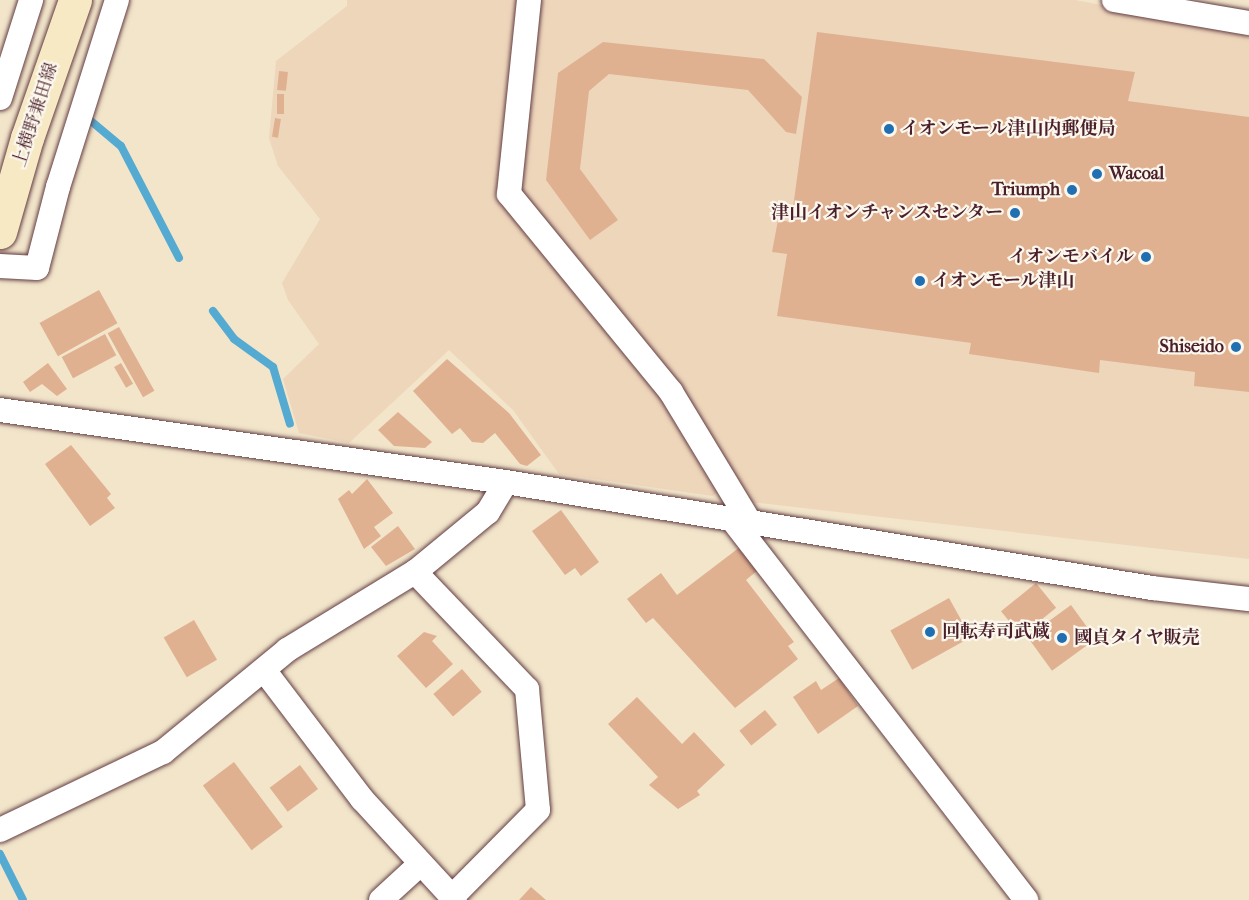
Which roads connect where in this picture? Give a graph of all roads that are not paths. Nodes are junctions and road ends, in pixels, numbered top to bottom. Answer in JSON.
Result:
{"nodes":[{"id":1,"x":31,"y":0,"type":"edge"},
{"id":2,"x":75,"y":0,"type":"edge"},
{"id":3,"x":117,"y":0,"type":"edge"},
{"id":4,"x":529,"y":0,"type":"edge"},
{"id":5,"x":1114,"y":0,"type":"edge"},
{"id":6,"x":1249,"y":23,"type":"edge"},
{"id":7,"x":0,"y":98,"type":"edge"},
{"id":8,"x":0,"y":232,"type":"edge"},
{"id":9,"x":0,"y":266,"type":"edge"},
{"id":10,"x":0,"y":410,"type":"edge"},
{"id":11,"x":506,"y":482,"type":"junction"},
{"id":12,"x":740,"y":519,"type":"junction"},
{"id":13,"x":415,"y":572,"type":"junction"},
{"id":14,"x":1249,"y":599,"type":"edge"},
{"id":15,"x":264,"y":670,"type":"junction"},
{"id":16,"x":0,"y":830,"type":"edge"},
{"id":17,"x":419,"y":865,"type":"junction"},
{"id":18,"x":453,"y":899,"type":"edge"},
{"id":19,"x":381,"y":900,"type":"edge"},
{"id":20,"x":1026,"y":900,"type":"edge"}],
"edges":[{"from":1,"to":7,"type":"street"},
{"from":2,"to":8,"type":"main road","name":"上横野兼田線"},
{"from":3,"to":9,"type":"street"},
{"from":4,"to":12,"type":"street"},
{"from":5,"to":6,"type":"street"},
{"from":10,"to":11,"type":"street"},
{"from":11,"to":12,"type":"street"},
{"from":11,"to":13,"type":"street"},
{"from":12,"to":14,"type":"street"},
{"from":12,"to":20,"type":"street"},
{"from":13,"to":15,"type":"street"},
{"from":13,"to":18,"type":"street"},
{"from":15,"to":16,"type":"street"},
{"from":15,"to":17,"type":"street"},
{"from":17,"to":18,"type":"street"},
{"from":17,"to":19,"type":"street"}]}
